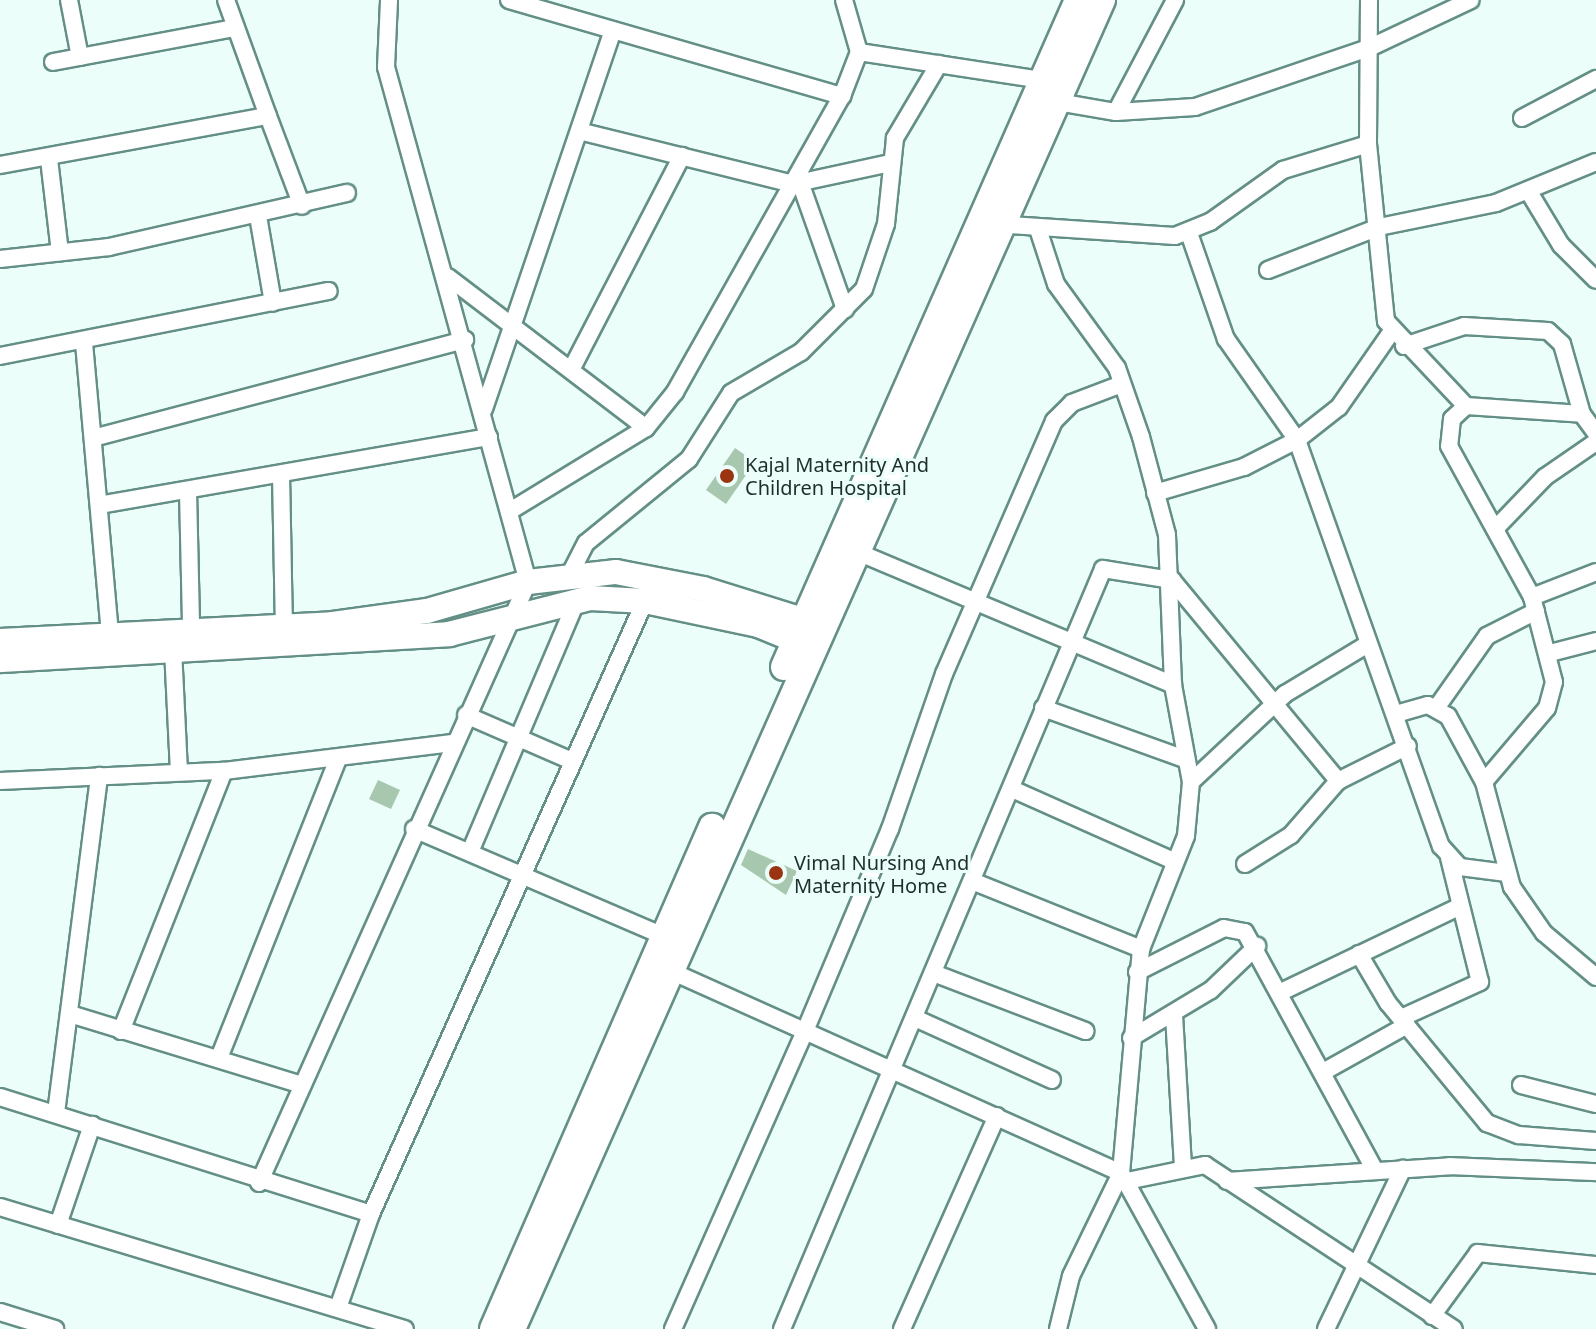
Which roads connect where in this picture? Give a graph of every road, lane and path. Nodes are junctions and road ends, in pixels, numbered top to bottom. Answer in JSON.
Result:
{"nodes":[{"id":1,"x":69,"y":0,"type":"edge"},
{"id":2,"x":226,"y":0,"type":"edge"},
{"id":3,"x":389,"y":0,"type":"edge"},
{"id":4,"x":509,"y":0,"type":"edge"},
{"id":5,"x":844,"y":0,"type":"edge"},
{"id":6,"x":1078,"y":0,"type":"edge"},
{"id":7,"x":1102,"y":0,"type":"edge"},
{"id":8,"x":1175,"y":0,"type":"edge"},
{"id":9,"x":1369,"y":0,"type":"edge"},
{"id":10,"x":1471,"y":0,"type":"edge"},
{"id":11,"x":235,"y":28,"type":"junction"},
{"id":12,"x":613,"y":30,"type":"junction"},
{"id":13,"x":1371,"y":47,"type":"junction"},
{"id":14,"x":859,"y":52,"type":"junction"},
{"id":15,"x":80,"y":57,"type":"junction"},
{"id":16,"x":53,"y":62,"type":"dead end"},
{"id":17,"x":939,"y":64,"type":"junction"},
{"id":18,"x":1596,"y":79,"type":"edge"},
{"id":19,"x":1044,"y":92,"type":"junction"},
{"id":20,"x":842,"y":96,"type":"junction"},
{"id":21,"x":1116,"y":112,"type":"junction"},
{"id":22,"x":268,"y":116,"type":"junction"},
{"id":23,"x":1522,"y":118,"type":"dead end"},
{"id":24,"x":583,"y":132,"type":"junction"},
{"id":25,"x":1368,"y":144,"type":"junction"},
{"id":26,"x":682,"y":156,"type":"junction"},
{"id":27,"x":49,"y":159,"type":"junction"},
{"id":28,"x":1596,"y":162,"type":"edge"},
{"id":29,"x":890,"y":163,"type":"junction"},
{"id":30,"x":0,"y":165,"type":"edge"},
{"id":31,"x":796,"y":183,"type":"junction"},
{"id":32,"x":1529,"y":192,"type":"junction"},
{"id":33,"x":347,"y":193,"type":"dead end"},
{"id":34,"x":302,"y":206,"type":"junction"},
{"id":35,"x":258,"y":216,"type":"junction"},
{"id":36,"x":988,"y":223,"type":"junction"},
{"id":37,"x":1379,"y":227,"type":"junction"},
{"id":38,"x":1039,"y":232,"type":"junction"},
{"id":39,"x":1189,"y":233,"type":"junction"},
{"id":40,"x":60,"y":252,"type":"junction"},
{"id":41,"x":0,"y":259,"type":"edge"},
{"id":42,"x":1268,"y":270,"type":"dead end"},
{"id":43,"x":448,"y":277,"type":"junction"},
{"id":44,"x":1596,"y":280,"type":"edge"},
{"id":45,"x":329,"y":291,"type":"dead end"},
{"id":46,"x":273,"y":303,"type":"junction"},
{"id":47,"x":845,"y":309,"type":"junction"},
{"id":48,"x":514,"y":326,"type":"junction"},
{"id":49,"x":1392,"y":331,"type":"junction"},
{"id":50,"x":465,"y":340,"type":"junction"},
{"id":51,"x":84,"y":343,"type":"junction"},
{"id":52,"x":1404,"y":346,"type":"junction"},
{"id":53,"x":0,"y":356,"type":"edge"},
{"id":54,"x":572,"y":368,"type":"junction"},
{"id":55,"x":1122,"y":384,"type":"junction"},
{"id":56,"x":1466,"y":406,"type":"junction"},
{"id":57,"x":484,"y":409,"type":"junction"},
{"id":58,"x":1582,"y":414,"type":"junction"},
{"id":59,"x":646,"y":428,"type":"junction"},
{"id":60,"x":1596,"y":433,"type":"edge"},
{"id":61,"x":489,"y":437,"type":"junction"},
{"id":62,"x":93,"y":438,"type":"junction"},
{"id":63,"x":1297,"y":440,"type":"junction"},
{"id":64,"x":1596,"y":442,"type":"edge"},
{"id":65,"x":281,"y":474,"type":"junction"},
{"id":66,"x":188,"y":491,"type":"junction"},
{"id":67,"x":1155,"y":493,"type":"junction"},
{"id":68,"x":99,"y":505,"type":"junction"},
{"id":69,"x":510,"y":511,"type":"junction"},
{"id":70,"x":1495,"y":529,"type":"junction"},
{"id":71,"x":855,"y":551,"type":"junction"},
{"id":72,"x":1596,"y":572,"type":"edge"},
{"id":73,"x":569,"y":576,"type":"junction"},
{"id":74,"x":1172,"y":580,"type":"junction"},
{"id":75,"x":528,"y":582,"type":"junction"},
{"id":76,"x":577,"y":600,"type":"junction"},
{"id":77,"x":645,"y":601,"type":"junction"},
{"id":78,"x":976,"y":603,"type":"junction"},
{"id":79,"x":1534,"y":604,"type":"junction"},
{"id":80,"x":511,"y":622,"type":"junction"},
{"id":81,"x":284,"y":625,"type":"junction"},
{"id":82,"x":191,"y":628,"type":"junction"},
{"id":83,"x":110,"y":632,"type":"junction"},
{"id":84,"x":808,"y":633,"type":"junction"},
{"id":85,"x":0,"y":641,"type":"edge"},
{"id":86,"x":1596,"y":641,"type":"edge"},
{"id":87,"x":1068,"y":643,"type":"junction"},
{"id":88,"x":1368,"y":644,"type":"junction"},
{"id":89,"x":173,"y":649,"type":"junction"},
{"id":90,"x":1550,"y":653,"type":"junction"},
{"id":91,"x":0,"y":660,"type":"edge"},
{"id":92,"x":1173,"y":685,"type":"junction"},
{"id":93,"x":1273,"y":705,"type":"junction"},
{"id":94,"x":1437,"y":707,"type":"junction"},
{"id":95,"x":1043,"y":708,"type":"junction"},
{"id":96,"x":1396,"y":714,"type":"junction"},
{"id":97,"x":466,"y":715,"type":"junction"},
{"id":98,"x":522,"y":740,"type":"junction"},
{"id":99,"x":452,"y":743,"type":"junction"},
{"id":100,"x":1408,"y":746,"type":"junction"},
{"id":101,"x":338,"y":759,"type":"junction"},
{"id":102,"x":1185,"y":759,"type":"junction"},
{"id":103,"x":572,"y":761,"type":"junction"},
{"id":104,"x":224,"y":771,"type":"junction"},
{"id":105,"x":179,"y":772,"type":"junction"},
{"id":106,"x":99,"y":776,"type":"junction"},
{"id":107,"x":0,"y":781,"type":"edge"},
{"id":108,"x":1338,"y":781,"type":"junction"},
{"id":109,"x":1191,"y":782,"type":"junction"},
{"id":110,"x":1484,"y":782,"type":"junction"},
{"id":111,"x":1012,"y":789,"type":"junction"},
{"id":112,"x":414,"y":829,"type":"junction"},
{"id":113,"x":470,"y":852,"type":"junction"},
{"id":114,"x":1449,"y":858,"type":"junction"},
{"id":115,"x":1174,"y":861,"type":"junction"},
{"id":116,"x":1245,"y":864,"type":"dead end"},
{"id":117,"x":520,"y":872,"type":"junction"},
{"id":118,"x":1507,"y":873,"type":"junction"},
{"id":119,"x":977,"y":883,"type":"junction"},
{"id":120,"x":1456,"y":908,"type":"junction"},
{"id":121,"x":664,"y":936,"type":"junction"},
{"id":122,"x":1257,"y":946,"type":"junction"},
{"id":123,"x":1141,"y":949,"type":"junction"},
{"id":124,"x":1359,"y":954,"type":"junction"},
{"id":125,"x":660,"y":966,"type":"junction"},
{"id":126,"x":1137,"y":972,"type":"junction"},
{"id":127,"x":936,"y":974,"type":"junction"},
{"id":128,"x":1596,"y":977,"type":"edge"},
{"id":129,"x":1281,"y":992,"type":"junction"},
{"id":130,"x":70,"y":1014,"type":"junction"},
{"id":131,"x":1174,"y":1015,"type":"junction"},
{"id":132,"x":917,"y":1019,"type":"junction"},
{"id":133,"x":1404,"y":1021,"type":"junction"},
{"id":134,"x":121,"y":1031,"type":"junction"},
{"id":135,"x":805,"y":1031,"type":"junction"},
{"id":136,"x":1085,"y":1031,"type":"dead end"},
{"id":137,"x":1131,"y":1038,"type":"junction"},
{"id":138,"x":219,"y":1058,"type":"junction"},
{"id":139,"x":895,"y":1071,"type":"junction"},
{"id":140,"x":1323,"y":1072,"type":"junction"},
{"id":141,"x":1052,"y":1080,"type":"dead end"},
{"id":142,"x":302,"y":1085,"type":"junction"},
{"id":143,"x":1521,"y":1085,"type":"dead end"},
{"id":144,"x":0,"y":1097,"type":"edge"},
{"id":145,"x":1596,"y":1104,"type":"edge"},
{"id":146,"x":56,"y":1113,"type":"junction"},
{"id":147,"x":997,"y":1116,"type":"junction"},
{"id":148,"x":92,"y":1125,"type":"junction"},
{"id":149,"x":1596,"y":1141,"type":"edge"},
{"id":150,"x":1183,"y":1165,"type":"junction"},
{"id":151,"x":1403,"y":1168,"type":"junction"},
{"id":152,"x":1374,"y":1169,"type":"junction"},
{"id":153,"x":1596,"y":1172,"type":"edge"},
{"id":154,"x":1124,"y":1177,"type":"junction"},
{"id":155,"x":1227,"y":1181,"type":"junction"},
{"id":156,"x":259,"y":1183,"type":"junction"},
{"id":157,"x":0,"y":1207,"type":"edge"},
{"id":158,"x":371,"y":1214,"type":"junction"},
{"id":159,"x":58,"y":1225,"type":"junction"},
{"id":160,"x":1596,"y":1265,"type":"edge"},
{"id":161,"x":1357,"y":1269,"type":"junction"},
{"id":162,"x":339,"y":1305,"type":"junction"},
{"id":163,"x":0,"y":1312,"type":"edge"},
{"id":164,"x":1432,"y":1316,"type":"junction"},
{"id":165,"x":55,"y":1329,"type":"edge"},
{"id":166,"x":405,"y":1329,"type":"edge"},
{"id":167,"x":493,"y":1329,"type":"edge"},
{"id":168,"x":512,"y":1329,"type":"edge"},
{"id":169,"x":673,"y":1329,"type":"edge"},
{"id":170,"x":782,"y":1329,"type":"edge"},
{"id":171,"x":902,"y":1329,"type":"edge"},
{"id":172,"x":1058,"y":1329,"type":"edge"},
{"id":173,"x":1207,"y":1329,"type":"edge"},
{"id":174,"x":1326,"y":1329,"type":"edge"},
{"id":175,"x":1454,"y":1329,"type":"edge"}],
"edges":[{"from":1,"to":15,"type":"street"},
{"from":2,"to":11,"type":"street"},
{"from":3,"to":43,"type":"street"},
{"from":4,"to":12,"type":"street"},
{"from":5,"to":14,"type":"street"},
{"from":6,"to":19,"type":"main road"},
{"from":7,"to":19,"type":"main road"},
{"from":8,"to":21,"type":"street"},
{"from":9,"to":13,"type":"street"},
{"from":10,"to":13,"type":"street"},
{"from":11,"to":15,"type":"street"},
{"from":11,"to":22,"type":"street"},
{"from":12,"to":20,"type":"street"},
{"from":12,"to":24,"type":"street"},
{"from":13,"to":21,"type":"street"},
{"from":13,"to":25,"type":"street"},
{"from":14,"to":17,"type":"street"},
{"from":14,"to":20,"type":"street"},
{"from":15,"to":16,"type":"street"},
{"from":17,"to":19,"type":"street"},
{"from":17,"to":29,"type":"street"},
{"from":18,"to":23,"type":"street"},
{"from":19,"to":21,"type":"street"},
{"from":19,"to":36,"type":"main road"},
{"from":20,"to":31,"type":"street"},
{"from":22,"to":27,"type":"street"},
{"from":22,"to":34,"type":"street"},
{"from":24,"to":26,"type":"street"},
{"from":24,"to":48,"type":"street"},
{"from":25,"to":37,"type":"street"},
{"from":25,"to":39,"type":"street"},
{"from":26,"to":31,"type":"street"},
{"from":26,"to":54,"type":"street"},
{"from":27,"to":30,"type":"street"},
{"from":27,"to":40,"type":"street"},
{"from":28,"to":32,"type":"street"},
{"from":29,"to":31,"type":"street"},
{"from":29,"to":47,"type":"street"},
{"from":31,"to":47,"type":"street"},
{"from":31,"to":59,"type":"street"},
{"from":32,"to":37,"type":"street"},
{"from":32,"to":44,"type":"street"},
{"from":33,"to":34,"type":"street"},
{"from":34,"to":35,"type":"street"},
{"from":35,"to":40,"type":"street"},
{"from":35,"to":46,"type":"street"},
{"from":36,"to":38,"type":"street"},
{"from":36,"to":71,"type":"main road"},
{"from":36,"to":84,"type":"main road"},
{"from":37,"to":42,"type":"street"},
{"from":37,"to":49,"type":"street"},
{"from":38,"to":39,"type":"street"},
{"from":38,"to":55,"type":"street"},
{"from":39,"to":63,"type":"street"},
{"from":40,"to":41,"type":"street"},
{"from":43,"to":48,"type":"street"},
{"from":43,"to":50,"type":"street"},
{"from":45,"to":46,"type":"street"},
{"from":46,"to":51,"type":"street"},
{"from":47,"to":73,"type":"street"},
{"from":48,"to":54,"type":"street"},
{"from":48,"to":57,"type":"street"},
{"from":49,"to":52,"type":"street"},
{"from":49,"to":63,"type":"street"},
{"from":50,"to":57,"type":"street"},
{"from":50,"to":62,"type":"street"},
{"from":51,"to":53,"type":"street"},
{"from":51,"to":62,"type":"street"},
{"from":52,"to":56,"type":"street"},
{"from":52,"to":58,"type":"street"},
{"from":54,"to":59,"type":"street"},
{"from":55,"to":67,"type":"street"},
{"from":55,"to":78,"type":"street"},
{"from":56,"to":58,"type":"street"},
{"from":56,"to":70,"type":"street"},
{"from":57,"to":61,"type":"street"},
{"from":58,"to":60,"type":"street"},
{"from":59,"to":69,"type":"street"},
{"from":61,"to":65,"type":"street"},
{"from":61,"to":69,"type":"street"},
{"from":62,"to":68,"type":"street"},
{"from":63,"to":67,"type":"street"},
{"from":63,"to":88,"type":"street"},
{"from":64,"to":70,"type":"street"},
{"from":65,"to":66,"type":"street"},
{"from":65,"to":81,"type":"street"},
{"from":66,"to":68,"type":"street"},
{"from":66,"to":82,"type":"street"},
{"from":67,"to":74,"type":"street"},
{"from":68,"to":83,"type":"street"},
{"from":69,"to":75,"type":"street"},
{"from":70,"to":79,"type":"street"},
{"from":71,"to":78,"type":"street"},
{"from":71,"to":84,"type":"main road"},
{"from":72,"to":79,"type":"street"},
{"from":73,"to":75,"type":"street"},
{"from":73,"to":84,"type":"street"},
{"from":74,"to":87,"type":"street"},
{"from":74,"to":92,"type":"street"},
{"from":74,"to":93,"type":"street"},
{"from":75,"to":80,"type":"street"},
{"from":75,"to":81,"type":"street"},
{"from":76,"to":77,"type":"street"},
{"from":76,"to":80,"type":"street"},
{"from":76,"to":98,"type":"street"},
{"from":77,"to":84,"type":"street"},
{"from":77,"to":103,"type":"street"},
{"from":78,"to":87,"type":"street"},
{"from":78,"to":135,"type":"street"},
{"from":79,"to":90,"type":"street"},
{"from":79,"to":94,"type":"street"},
{"from":80,"to":89,"type":"street"},
{"from":80,"to":97,"type":"street"},
{"from":81,"to":82,"type":"street"},
{"from":82,"to":83,"type":"street"},
{"from":83,"to":85,"type":"street"},
{"from":84,"to":121,"type":"main road"},
{"from":84,"to":125,"type":"main road"},
{"from":86,"to":90,"type":"street"},
{"from":87,"to":92,"type":"street"},
{"from":87,"to":95,"type":"street"},
{"from":88,"to":93,"type":"street"},
{"from":88,"to":96,"type":"street"},
{"from":89,"to":91,"type":"street"},
{"from":89,"to":105,"type":"street"},
{"from":90,"to":110,"type":"street"},
{"from":92,"to":102,"type":"street"},
{"from":93,"to":108,"type":"street"},
{"from":93,"to":109,"type":"street"},
{"from":94,"to":96,"type":"street"},
{"from":94,"to":110,"type":"street"},
{"from":95,"to":102,"type":"street"},
{"from":95,"to":111,"type":"street"},
{"from":96,"to":100,"type":"street"},
{"from":97,"to":98,"type":"street"},
{"from":97,"to":99,"type":"street"},
{"from":98,"to":103,"type":"street"},
{"from":98,"to":113,"type":"street"},
{"from":99,"to":101,"type":"street"},
{"from":99,"to":112,"type":"street"},
{"from":100,"to":108,"type":"street"},
{"from":100,"to":114,"type":"street"},
{"from":101,"to":104,"type":"street"},
{"from":101,"to":138,"type":"street"},
{"from":102,"to":109,"type":"street"},
{"from":103,"to":117,"type":"street"},
{"from":104,"to":105,"type":"street"},
{"from":104,"to":134,"type":"street"},
{"from":105,"to":106,"type":"street"},
{"from":106,"to":107,"type":"street"},
{"from":106,"to":130,"type":"street"},
{"from":108,"to":116,"type":"street"},
{"from":109,"to":115,"type":"street"},
{"from":110,"to":118,"type":"street"},
{"from":111,"to":115,"type":"street"},
{"from":111,"to":119,"type":"street"},
{"from":112,"to":113,"type":"street"},
{"from":112,"to":142,"type":"street"},
{"from":113,"to":117,"type":"street"},
{"from":114,"to":118,"type":"street"},
{"from":114,"to":120,"type":"street"},
{"from":115,"to":123,"type":"street"},
{"from":117,"to":121,"type":"street"},
{"from":117,"to":158,"type":"street"},
{"from":118,"to":128,"type":"street"},
{"from":119,"to":123,"type":"street"},
{"from":119,"to":127,"type":"street"},
{"from":120,"to":124,"type":"street"},
{"from":120,"to":133,"type":"street"},
{"from":121,"to":125,"type":"main road"},
{"from":122,"to":126,"type":"street"},
{"from":122,"to":129,"type":"street"},
{"from":122,"to":131,"type":"street"},
{"from":123,"to":126,"type":"street"},
{"from":124,"to":129,"type":"street"},
{"from":124,"to":133,"type":"street"},
{"from":125,"to":135,"type":"street"},
{"from":125,"to":167,"type":"main road"},
{"from":125,"to":168,"type":"main road"},
{"from":126,"to":137,"type":"street"},
{"from":127,"to":132,"type":"street"},
{"from":127,"to":136,"type":"street"},
{"from":129,"to":140,"type":"street"},
{"from":130,"to":134,"type":"street"},
{"from":130,"to":146,"type":"street"},
{"from":131,"to":137,"type":"street"},
{"from":131,"to":150,"type":"street"},
{"from":132,"to":139,"type":"street"},
{"from":132,"to":141,"type":"street"},
{"from":133,"to":140,"type":"street"},
{"from":133,"to":149,"type":"street"},
{"from":134,"to":138,"type":"street"},
{"from":135,"to":139,"type":"street"},
{"from":135,"to":169,"type":"street"},
{"from":137,"to":154,"type":"street"},
{"from":138,"to":142,"type":"street"},
{"from":139,"to":147,"type":"street"},
{"from":139,"to":170,"type":"street"},
{"from":140,"to":152,"type":"street"},
{"from":142,"to":156,"type":"street"},
{"from":143,"to":145,"type":"street"},
{"from":144,"to":146,"type":"street"},
{"from":146,"to":148,"type":"street"},
{"from":147,"to":154,"type":"street"},
{"from":147,"to":171,"type":"street"},
{"from":148,"to":156,"type":"street"},
{"from":148,"to":159,"type":"street"},
{"from":150,"to":154,"type":"street"},
{"from":150,"to":155,"type":"street"},
{"from":151,"to":152,"type":"street"},
{"from":151,"to":153,"type":"street"},
{"from":151,"to":161,"type":"street"},
{"from":152,"to":155,"type":"street"},
{"from":154,"to":172,"type":"street"},
{"from":154,"to":173,"type":"street"},
{"from":155,"to":161,"type":"street"},
{"from":156,"to":158,"type":"street"},
{"from":157,"to":159,"type":"street"},
{"from":158,"to":162,"type":"street"},
{"from":159,"to":162,"type":"street"},
{"from":160,"to":164,"type":"street"},
{"from":161,"to":164,"type":"street"},
{"from":161,"to":174,"type":"street"},
{"from":162,"to":166,"type":"street"},
{"from":163,"to":165,"type":"street"},
{"from":164,"to":175,"type":"street"}]}
